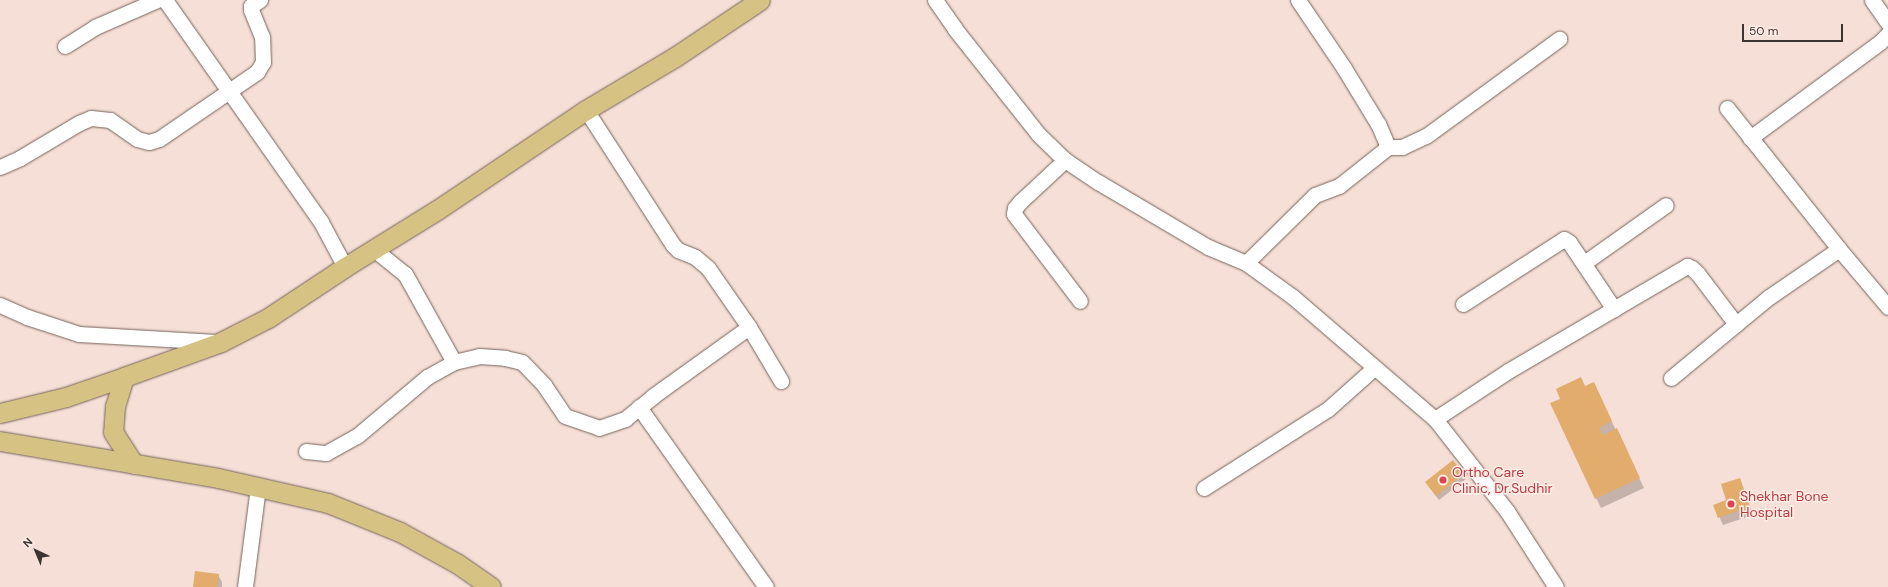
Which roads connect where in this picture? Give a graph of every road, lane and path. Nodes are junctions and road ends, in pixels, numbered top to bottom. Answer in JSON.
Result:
{"nodes":[{"id":1,"x":156,"y":0,"type":"edge"},
{"id":2,"x":165,"y":0,"type":"edge"},
{"id":3,"x":260,"y":0,"type":"edge"},
{"id":4,"x":760,"y":0,"type":"edge"},
{"id":5,"x":935,"y":0,"type":"edge"},
{"id":6,"x":1298,"y":0,"type":"edge"},
{"id":7,"x":1872,"y":0,"type":"edge"},
{"id":8,"x":1888,"y":23,"type":"edge"},
{"id":9,"x":1888,"y":34,"type":"edge"},
{"id":10,"x":1559,"y":39,"type":"dead end"},
{"id":11,"x":65,"y":46,"type":"dead end"},
{"id":12,"x":227,"y":90,"type":"junction"},
{"id":13,"x":1727,"y":108,"type":"dead end"},
{"id":14,"x":586,"y":110,"type":"junction"},
{"id":15,"x":1750,"y":138,"type":"junction"},
{"id":16,"x":1388,"y":147,"type":"junction"},
{"id":17,"x":1065,"y":160,"type":"junction"},
{"id":18,"x":0,"y":166,"type":"edge"},
{"id":19,"x":1666,"y":204,"type":"dead end"},
{"id":20,"x":1839,"y":249,"type":"junction"},
{"id":21,"x":375,"y":250,"type":"junction"},
{"id":22,"x":1246,"y":263,"type":"junction"},
{"id":23,"x":1584,"y":263,"type":"junction"},
{"id":24,"x":345,"y":267,"type":"junction"},
{"id":25,"x":1080,"y":300,"type":"dead end"},
{"id":26,"x":1464,"y":304,"type":"dead end"},
{"id":27,"x":0,"y":305,"type":"edge"},
{"id":28,"x":1888,"y":307,"type":"edge"},
{"id":29,"x":1614,"y":309,"type":"junction"},
{"id":30,"x":1736,"y":324,"type":"junction"},
{"id":31,"x":749,"y":327,"type":"junction"},
{"id":32,"x":221,"y":342,"type":"junction"},
{"id":33,"x":454,"y":362,"type":"junction"},
{"id":34,"x":1374,"y":368,"type":"junction"},
{"id":35,"x":124,"y":377,"type":"junction"},
{"id":36,"x":1672,"y":378,"type":"dead end"},
{"id":37,"x":781,"y":381,"type":"dead end"},
{"id":38,"x":639,"y":407,"type":"junction"},
{"id":39,"x":0,"y":413,"type":"edge"},
{"id":40,"x":1435,"y":419,"type":"junction"},
{"id":41,"x":0,"y":441,"type":"edge"},
{"id":42,"x":306,"y":452,"type":"dead end"},
{"id":43,"x":134,"y":464,"type":"junction"},
{"id":44,"x":258,"y":487,"type":"junction"},
{"id":45,"x":1204,"y":488,"type":"dead end"},
{"id":46,"x":1541,"y":563,"type":"junction"},
{"id":47,"x":244,"y":587,"type":"edge"},
{"id":48,"x":490,"y":587,"type":"edge"},
{"id":49,"x":766,"y":587,"type":"edge"},
{"id":50,"x":1556,"y":587,"type":"edge"},
{"id":51,"x":1564,"y":587,"type":"edge"}],
"edges":[{"from":1,"to":11,"type":"street"},
{"from":2,"to":12,"type":"street"},
{"from":3,"to":12,"type":"street"},
{"from":4,"to":14,"type":"main road"},
{"from":5,"to":17,"type":"street"},
{"from":6,"to":16,"type":"street"},
{"from":7,"to":8,"type":"street"},
{"from":9,"to":15,"type":"street"},
{"from":10,"to":16,"type":"street"},
{"from":12,"to":18,"type":"street"},
{"from":12,"to":24,"type":"street"},
{"from":13,"to":15,"type":"street"},
{"from":14,"to":21,"type":"main road"},
{"from":14,"to":31,"type":"street"},
{"from":15,"to":20,"type":"street"},
{"from":16,"to":22,"type":"street"},
{"from":17,"to":22,"type":"street"},
{"from":17,"to":25,"type":"street"},
{"from":19,"to":23,"type":"street"},
{"from":20,"to":28,"type":"street"},
{"from":20,"to":30,"type":"street"},
{"from":21,"to":24,"type":"main road"},
{"from":21,"to":33,"type":"street"},
{"from":22,"to":34,"type":"street"},
{"from":23,"to":26,"type":"street"},
{"from":23,"to":29,"type":"street"},
{"from":24,"to":32,"type":"main road"},
{"from":27,"to":32,"type":"street"},
{"from":29,"to":30,"type":"street"},
{"from":29,"to":40,"type":"street"},
{"from":30,"to":36,"type":"street"},
{"from":31,"to":37,"type":"street"},
{"from":31,"to":38,"type":"street"},
{"from":32,"to":35,"type":"main road"},
{"from":33,"to":38,"type":"street"},
{"from":33,"to":42,"type":"street"},
{"from":34,"to":40,"type":"street"},
{"from":34,"to":45,"type":"street"},
{"from":35,"to":39,"type":"main road"},
{"from":35,"to":43,"type":"main road"},
{"from":38,"to":49,"type":"street"},
{"from":40,"to":46,"type":"street"},
{"from":41,"to":43,"type":"main road"},
{"from":43,"to":44,"type":"main road"},
{"from":44,"to":47,"type":"street"},
{"from":44,"to":48,"type":"main road"},
{"from":46,"to":50,"type":"street"},
{"from":46,"to":51,"type":"street"}]}
